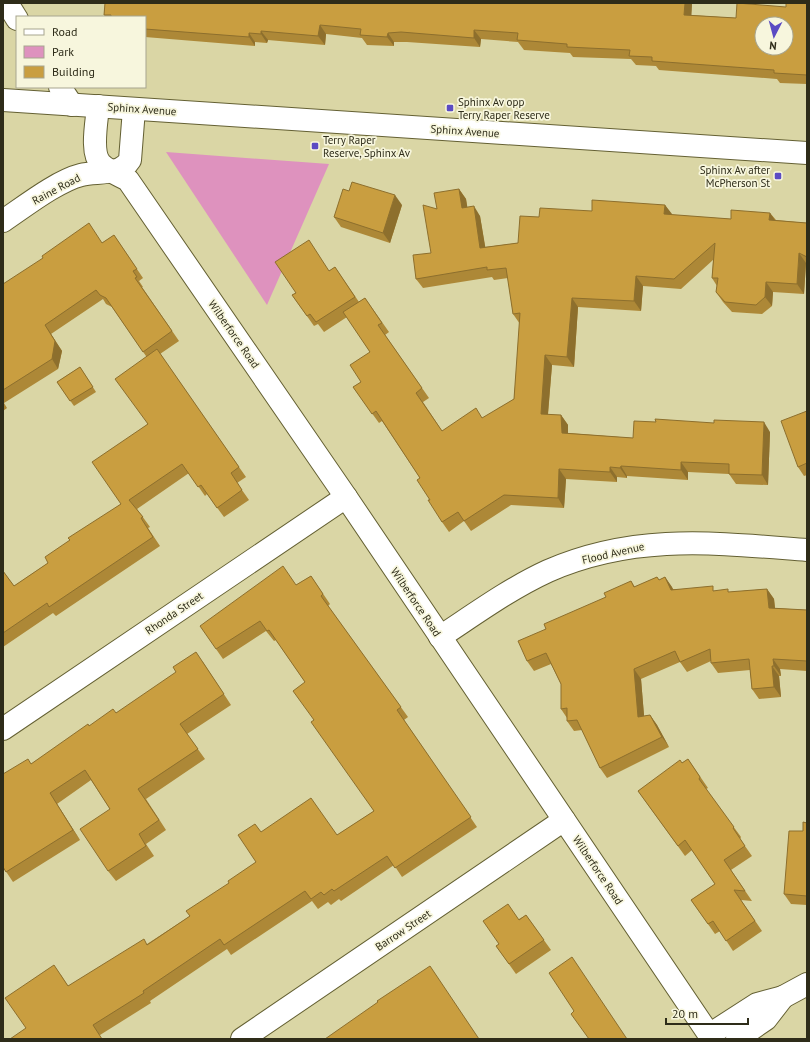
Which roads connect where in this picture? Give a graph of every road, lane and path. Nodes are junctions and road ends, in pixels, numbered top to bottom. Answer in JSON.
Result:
{"nodes":[{"id":1,"x":7,"y":3,"type":"edge"},
{"id":2,"x":16,"y":17,"type":"edge"},
{"id":3,"x":61,"y":88,"type":"edge"},
{"id":4,"x":3,"y":100,"type":"edge"},
{"id":5,"x":72,"y":105,"type":"junction"},
{"id":6,"x":98,"y":106,"type":"junction"},
{"id":7,"x":134,"y":109,"type":"junction"},
{"id":8,"x":807,"y":153,"type":"edge"},
{"id":9,"x":113,"y":172,"type":"junction"},
{"id":10,"x":3,"y":221,"type":"edge"},
{"id":11,"x":346,"y":497,"type":"junction"},
{"id":12,"x":807,"y":550,"type":"edge"},
{"id":13,"x":440,"y":637,"type":"junction"},
{"id":14,"x":3,"y":729,"type":"edge"},
{"id":15,"x":564,"y":820,"type":"junction"},
{"id":16,"x":807,"y":984,"type":"edge"},
{"id":17,"x":783,"y":997,"type":"junction"},
{"id":18,"x":710,"y":1037,"type":"edge"},
{"id":19,"x":242,"y":1039,"type":"edge"},
{"id":20,"x":737,"y":1039,"type":"edge"}],
"edges":[{"from":1,"to":2,"type":"street"},
{"from":3,"to":5,"type":"street"},
{"from":4,"to":5,"type":"street","name":"Sphinx Avenue"},
{"from":5,"to":6,"type":"street","name":"Sphinx Avenue"},
{"from":6,"to":7,"type":"street","name":"Sphinx Avenue"},
{"from":6,"to":9,"type":"street","name":"Wilberforce Road"},
{"from":7,"to":8,"type":"street","name":"Sphinx Avenue"},
{"from":7,"to":9,"type":"street"},
{"from":9,"to":10,"type":"street","name":"Raine Road"},
{"from":9,"to":11,"type":"street","name":"Wilberforce Road"},
{"from":11,"to":13,"type":"street","name":"Wilberforce Road"},
{"from":11,"to":14,"type":"street","name":"Rhonda Street"},
{"from":12,"to":13,"type":"street","name":"Flood Avenue"},
{"from":13,"to":15,"type":"street","name":"Wilberforce Road"},
{"from":15,"to":18,"type":"street","name":"Wilberforce Road"},
{"from":15,"to":19,"type":"street","name":"Barrow Street"},
{"from":16,"to":17,"type":"street"},
{"from":17,"to":18,"type":"street"},
{"from":17,"to":20,"type":"street"}]}
